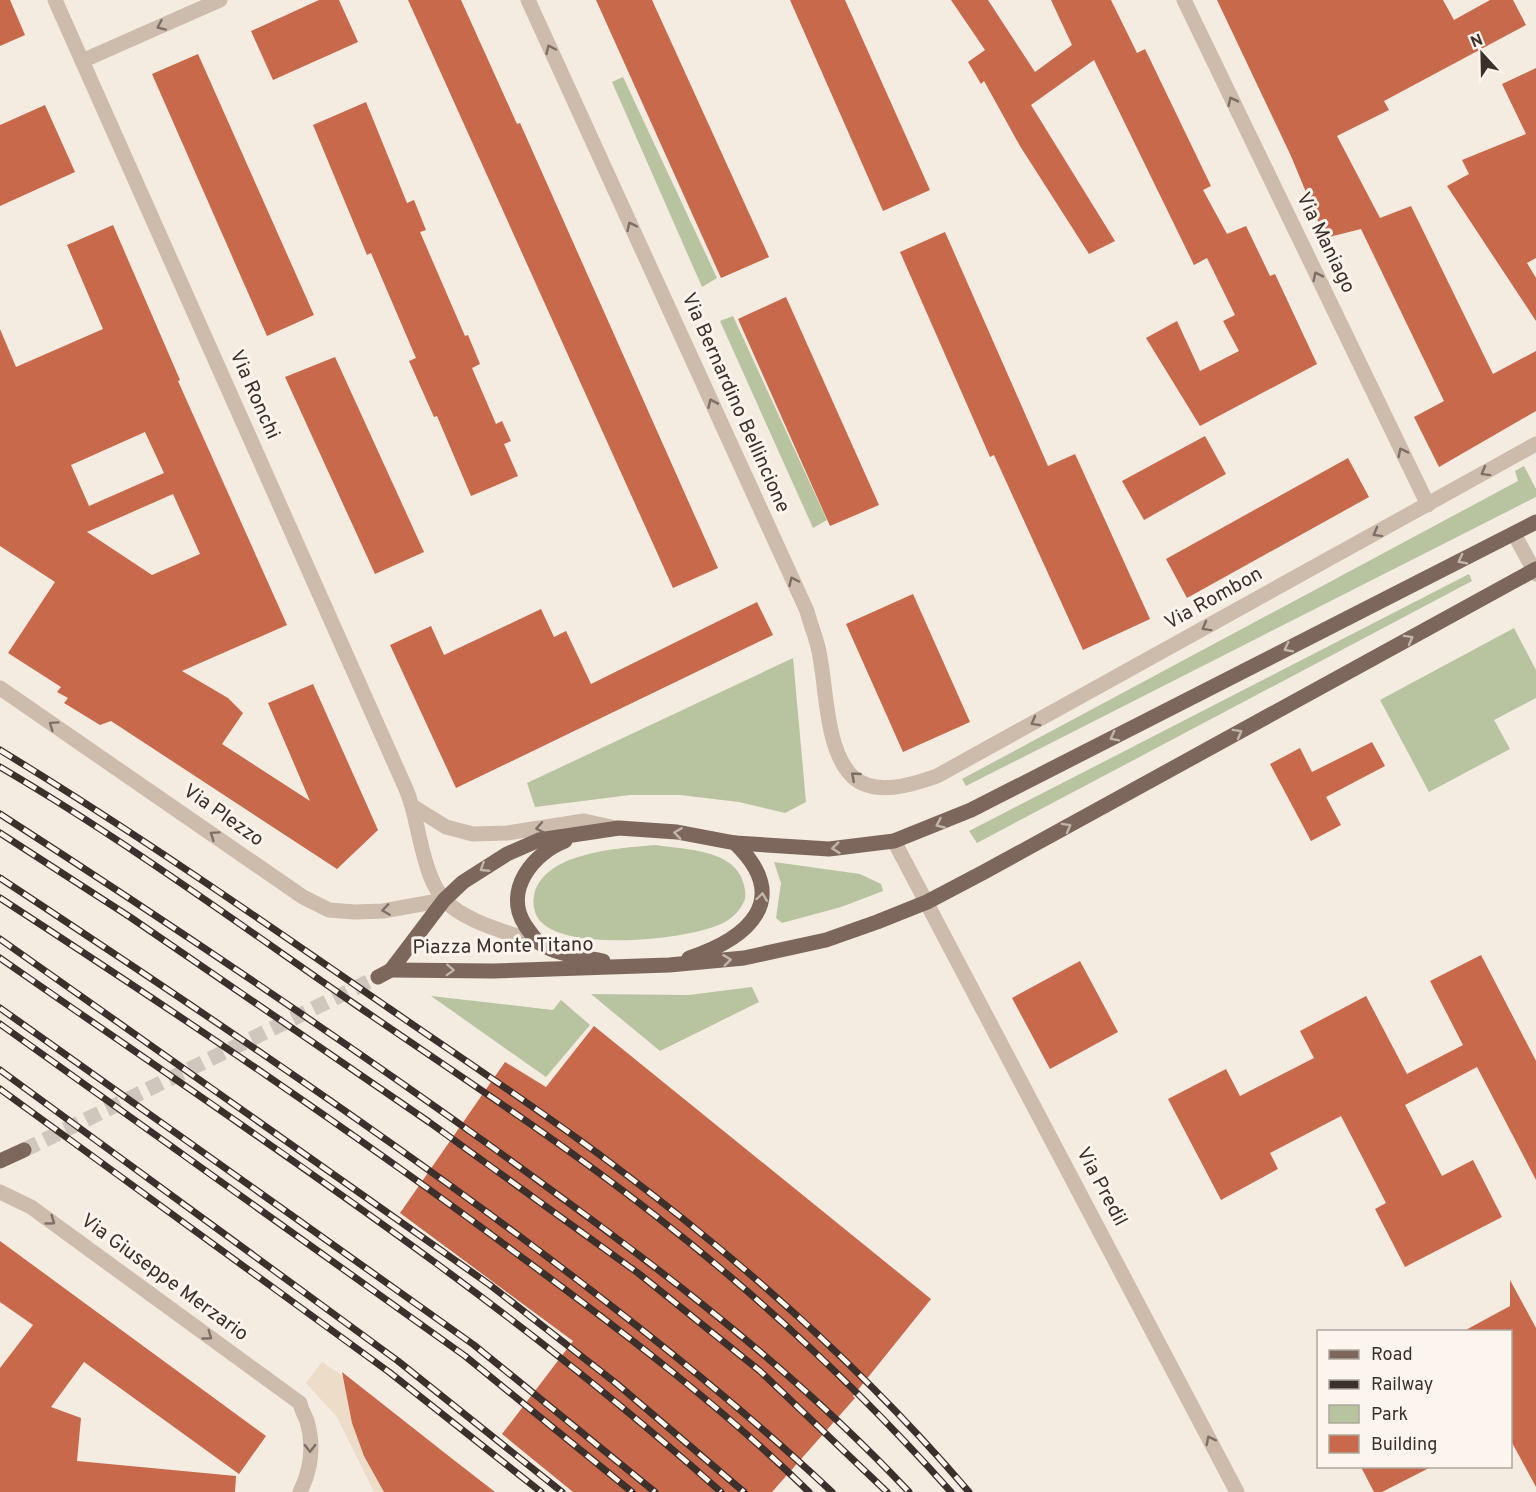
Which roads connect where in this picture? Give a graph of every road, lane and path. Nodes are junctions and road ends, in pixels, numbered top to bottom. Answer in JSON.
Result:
{"nodes":[{"id":1,"x":56,"y":0,"type":"edge"},
{"id":2,"x":220,"y":0,"type":"edge"},
{"id":3,"x":528,"y":0,"type":"edge"},
{"id":4,"x":1184,"y":0,"type":"edge"},
{"id":5,"x":82,"y":61,"type":"junction"},
{"id":6,"x":1536,"y":444,"type":"edge"},
{"id":7,"x":1428,"y":505,"type":"junction"},
{"id":8,"x":1536,"y":522,"type":"edge"},
{"id":9,"x":1514,"y":534,"type":"junction"},
{"id":10,"x":1535,"y":571,"type":"edge"},
{"id":11,"x":0,"y":688,"type":"edge"},
{"id":12,"x":910,"y":785,"type":"joint"},
{"id":13,"x":414,"y":807,"type":"junction"},
{"id":14,"x":619,"y":828,"type":"junction"},
{"id":15,"x":591,"y":831,"type":"junction"},
{"id":16,"x":894,"y":841,"type":"junction"},
{"id":17,"x":735,"y":843,"type":"junction"},
{"id":18,"x":444,"y":900,"type":"junction"},
{"id":19,"x":927,"y":902,"type":"junction"},
{"id":20,"x":539,"y":943,"type":"junction"},
{"id":21,"x":669,"y":965,"type":"junction"},
{"id":22,"x":630,"y":966,"type":"junction"},
{"id":23,"x":24,"y":1149,"type":"tunnel mouth"},
{"id":24,"x":0,"y":1161,"type":"edge"},
{"id":25,"x":0,"y":1192,"type":"edge"},
{"id":26,"x":300,"y":1492,"type":"edge"},
{"id":27,"x":1237,"y":1492,"type":"edge"}],
"edges":[{"from":1,"to":5,"type":"street","name":"Via Ronchi"},
{"from":2,"to":5,"type":"street","one_way":true},
{"from":12,"to":3,"type":"street","name":"Via Bernardino Bellincione","one_way":true},
{"from":7,"to":4,"type":"street","name":"Via Maniago","one_way":true},
{"from":5,"to":13,"type":"street","name":"Via Ronchi"},
{"from":6,"to":7,"type":"street","name":"Via Rombon","one_way":true},
{"from":7,"to":12,"type":"street","name":"Via Rombon","one_way":true},
{"from":8,"to":9,"type":"main road"},
{"from":9,"to":10,"type":"street"},
{"from":9,"to":16,"type":"main road","one_way":true},
{"from":19,"to":10,"type":"main road","one_way":true},
{"from":18,"to":11,"type":"street","name":"Via Plezzo","one_way":true},
{"from":14,"to":13,"type":"street","name":"Piazza Monte Titano","one_way":true},
{"from":13,"to":18,"type":"street"},
{"from":14,"to":15,"type":"main road","name":"Piazza Monte Titano"},
{"from":17,"to":14,"type":"main road","name":"Piazza Monte Titano","one_way":true},
{"from":15,"to":18,"type":"main road","name":"Piazza Monte Titano","one_way":true},
{"from":15,"to":20,"type":"main road","name":"Piazza Monte Titano"},
{"from":16,"to":17,"type":"main road","name":"Piazza Monte Titano","one_way":true},
{"from":16,"to":19,"type":"street"},
{"from":21,"to":17,"type":"main road","name":"Piazza Monte Titano","one_way":true},
{"from":18,"to":20,"type":"street","name":"Piazza Monte Titano"},
{"from":18,"to":22,"type":"main road","name":"Piazza Monte Titano","one_way":true},
{"from":21,"to":19,"type":"main road","name":"Piazza Monte Titano","one_way":true},
{"from":27,"to":19,"type":"street","name":"Via Predil","one_way":true},
{"from":20,"to":22,"type":"main road","name":"Piazza Monte Titano"},
{"from":21,"to":22,"type":"main road","name":"Piazza Monte Titano"},
{"from":23,"to":24,"type":"main road"},
{"from":25,"to":26,"type":"street","name":"Via Giuseppe Merzario","one_way":true}]}
